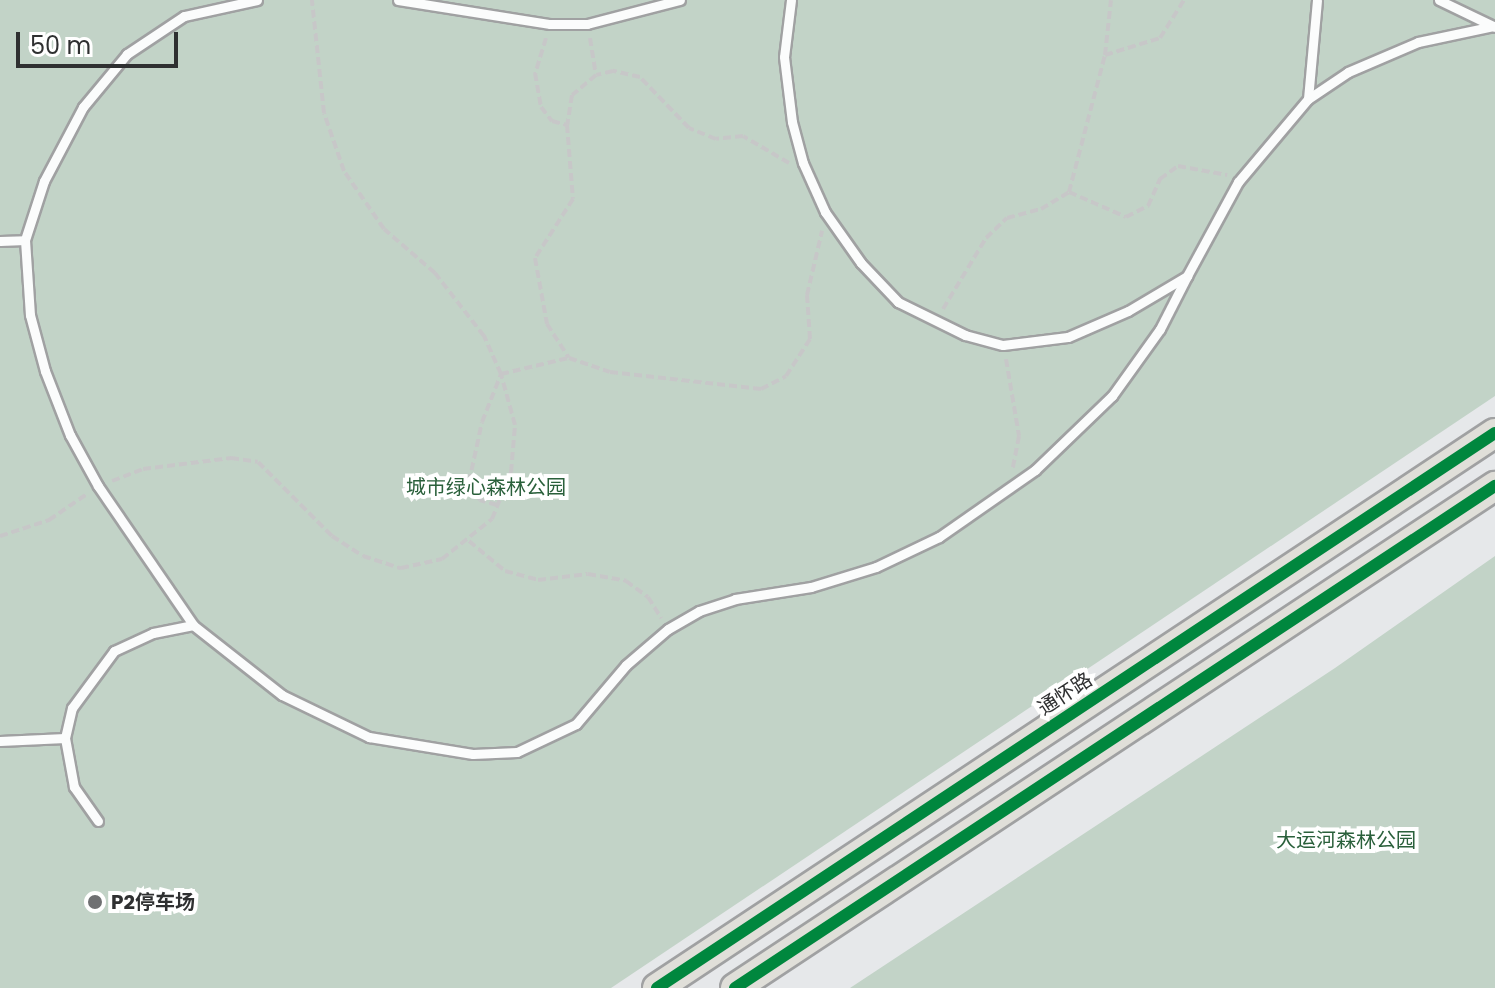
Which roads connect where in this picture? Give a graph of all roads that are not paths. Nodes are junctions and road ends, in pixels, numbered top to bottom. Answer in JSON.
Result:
{"nodes":[{"id":1,"x":257,"y":0,"type":"edge"},
{"id":2,"x":398,"y":0,"type":"edge"},
{"id":3,"x":680,"y":0,"type":"edge"},
{"id":4,"x":791,"y":0,"type":"edge"},
{"id":5,"x":1317,"y":0,"type":"edge"},
{"id":6,"x":1439,"y":0,"type":"edge"},
{"id":7,"x":1494,"y":26,"type":"edge"},
{"id":8,"x":1308,"y":99,"type":"junction"},
{"id":9,"x":25,"y":240,"type":"junction"},
{"id":10,"x":0,"y":241,"type":"edge"},
{"id":11,"x":1187,"y":276,"type":"junction"},
{"id":12,"x":1495,"y":433,"type":"edge"},
{"id":13,"x":1495,"y":486,"type":"edge"},
{"id":14,"x":193,"y":625,"type":"junction"},
{"id":15,"x":65,"y":738,"type":"junction"},
{"id":16,"x":0,"y":741,"type":"edge"},
{"id":17,"x":98,"y":821,"type":"dead end"},
{"id":18,"x":657,"y":988,"type":"edge"},
{"id":19,"x":735,"y":988,"type":"edge"}],
"edges":[{"from":1,"to":9,"type":"lane"},
{"from":2,"to":3,"type":"lane"},
{"from":4,"to":11,"type":"lane"},
{"from":5,"to":8,"type":"lane"},
{"from":6,"to":7,"type":"lane"},
{"from":7,"to":8,"type":"lane"},
{"from":8,"to":11,"type":"lane"},
{"from":9,"to":10,"type":"lane"},
{"from":9,"to":14,"type":"lane"},
{"from":11,"to":14,"type":"lane"},
{"from":12,"to":18,"type":"main road","name":"通怀路"},
{"from":13,"to":19,"type":"main road"},
{"from":14,"to":15,"type":"lane"},
{"from":15,"to":16,"type":"lane"},
{"from":15,"to":17,"type":"lane"}]}
